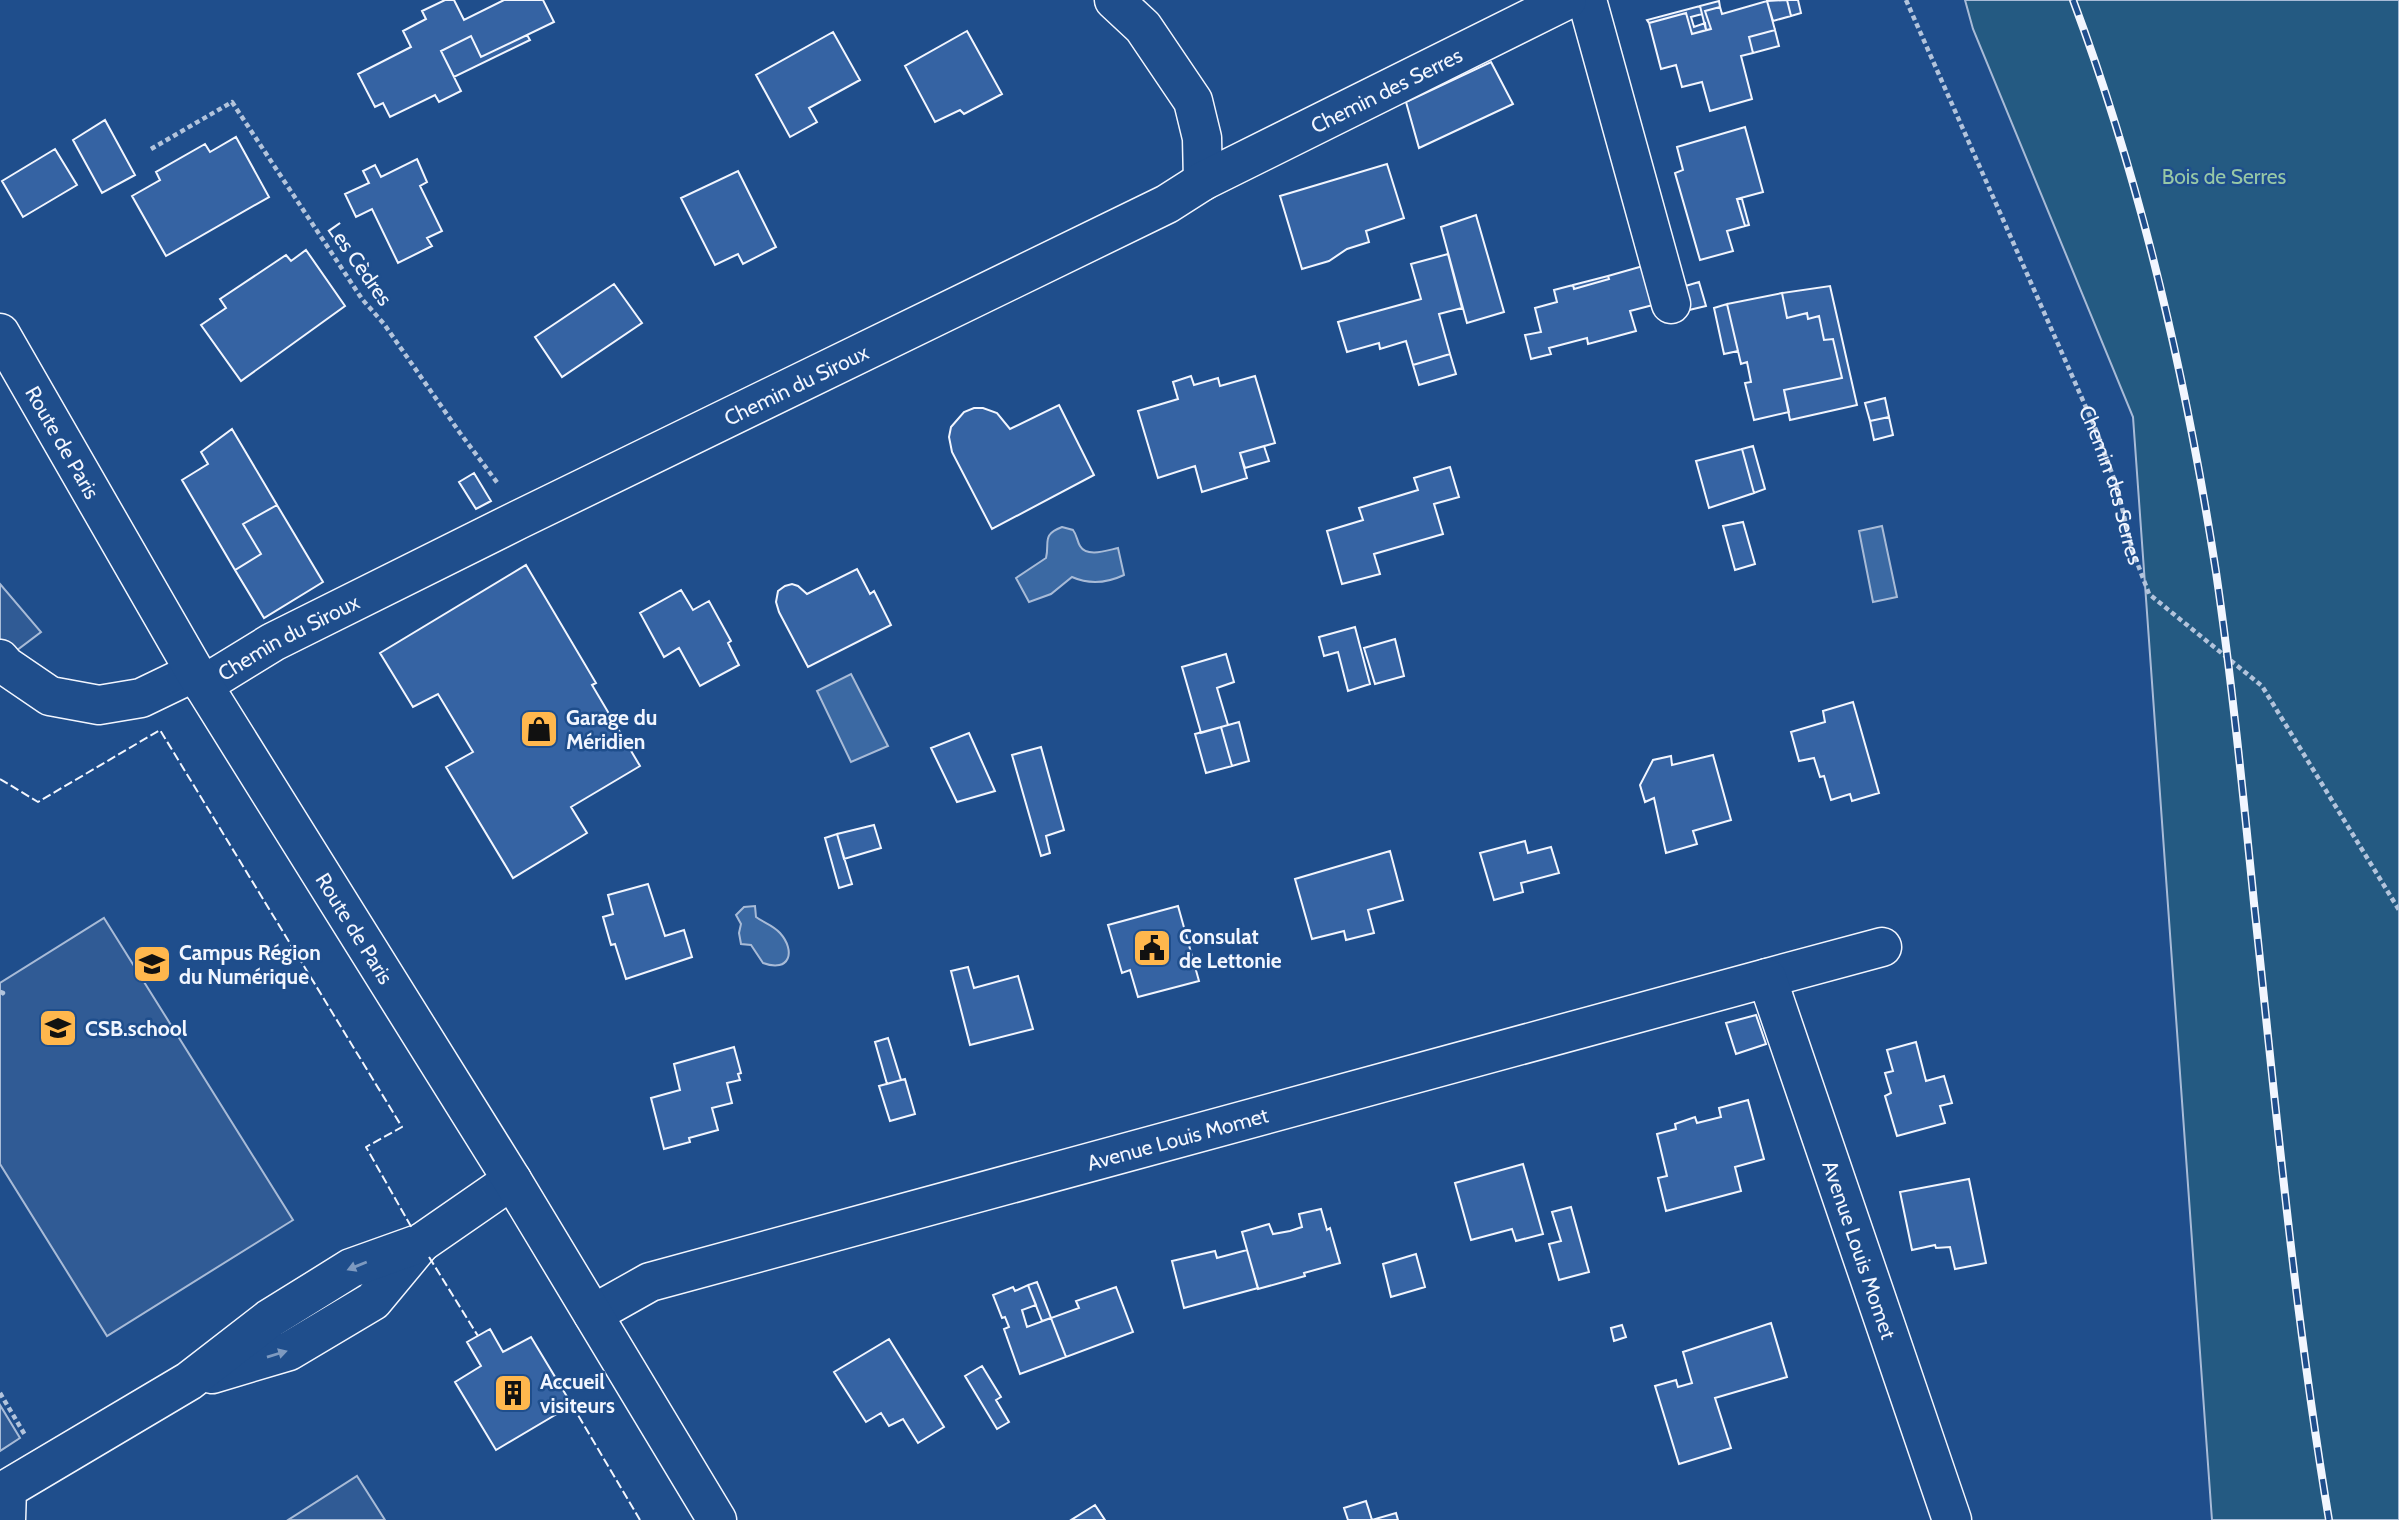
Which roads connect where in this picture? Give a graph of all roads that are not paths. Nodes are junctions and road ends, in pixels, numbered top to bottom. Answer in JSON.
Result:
{"nodes":[{"id":1,"x":1115,"y":0,"type":"edge"},
{"id":2,"x":1567,"y":1,"type":"edge"},
{"id":3,"x":1203,"y":181,"type":"junction"},
{"id":4,"x":1671,"y":303,"type":"dead end"},
{"id":5,"x":0,"y":333,"type":"edge"},
{"id":6,"x":0,"y":659,"type":"edge"},
{"id":7,"x":199,"y":678,"type":"junction"},
{"id":8,"x":1882,"y":947,"type":"dead end"},
{"id":9,"x":1767,"y":978,"type":"junction"},
{"id":10,"x":512,"y":1180,"type":"junction"},
{"id":11,"x":593,"y":1314,"type":"junction"},
{"id":12,"x":5,"y":1495,"type":"edge"},
{"id":13,"x":717,"y":1520,"type":"edge"},
{"id":14,"x":1952,"y":1520,"type":"edge"}],
"edges":[{"from":1,"to":3,"type":"street"},
{"from":2,"to":3,"type":"street","name":"Chemin des Serres"},
{"from":2,"to":4,"type":"street"},
{"from":3,"to":7,"type":"street","name":"Chemin du Siroux"},
{"from":5,"to":7,"type":"street","name":"Route de Paris"},
{"from":6,"to":7,"type":"street","name":"Chemin du Siroux"},
{"from":7,"to":10,"type":"street","name":"Route de Paris"},
{"from":8,"to":9,"type":"street","name":"Avenue Louis Momet"},
{"from":9,"to":11,"type":"street","name":"Avenue Louis Momet"},
{"from":9,"to":14,"type":"street","name":"Avenue Louis Momet"},
{"from":10,"to":11,"type":"street","name":"Route de Paris"},
{"from":10,"to":12,"type":"street"},
{"from":11,"to":13,"type":"street","name":"Route de Paris"}]}
